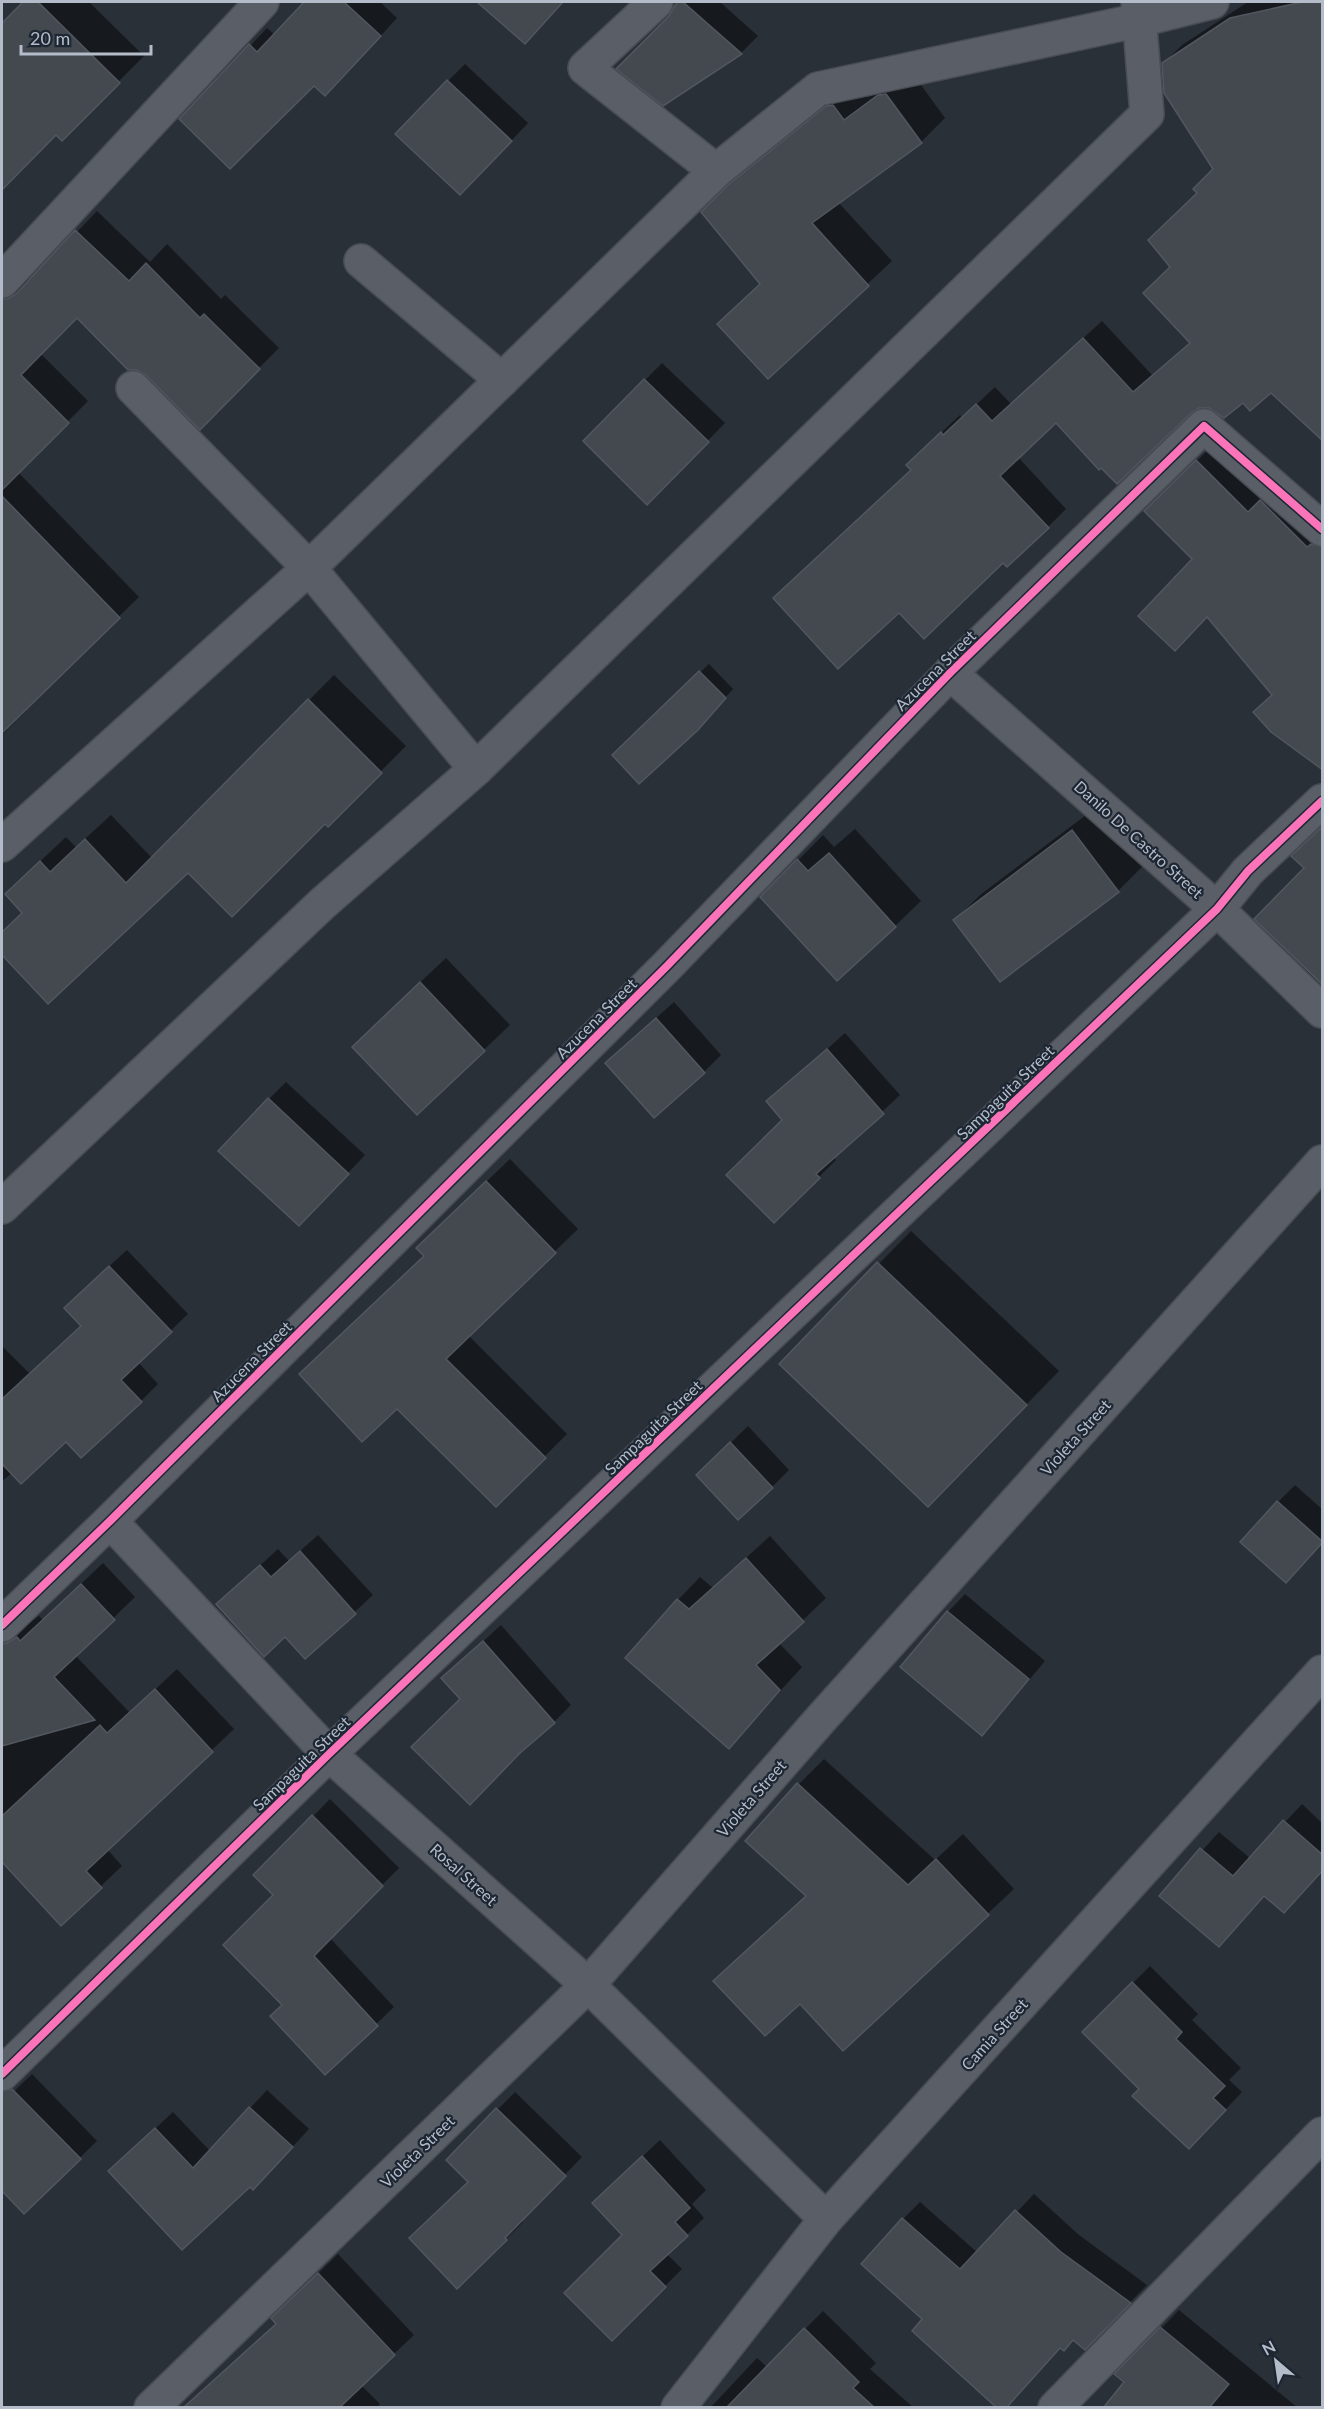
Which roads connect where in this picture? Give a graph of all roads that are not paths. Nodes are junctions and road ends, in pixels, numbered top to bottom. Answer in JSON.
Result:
{"nodes":[{"id":1,"x":262,"y":2,"type":"edge"},
{"id":2,"x":656,"y":2,"type":"edge"},
{"id":3,"x":1212,"y":2,"type":"edge"},
{"id":4,"x":1139,"y":11,"type":"edge"},
{"id":5,"x":716,"y":171,"type":"junction"},
{"id":6,"x":361,"y":261,"type":"dead end"},
{"id":7,"x":2,"y":281,"type":"edge"},
{"id":8,"x":502,"y":380,"type":"junction"},
{"id":9,"x":133,"y":388,"type":"dead end"},
{"id":10,"x":1323,"y":530,"type":"edge"},
{"id":11,"x":309,"y":568,"type":"junction"},
{"id":12,"x":950,"y":673,"type":"junction"},
{"id":13,"x":476,"y":770,"type":"junction"},
{"id":14,"x":1323,"y":801,"type":"edge"},
{"id":15,"x":2,"y":844,"type":"edge"},
{"id":16,"x":1217,"y":909,"type":"junction"},
{"id":17,"x":1323,"y":1011,"type":"edge"},
{"id":18,"x":1323,"y":1162,"type":"edge"},
{"id":19,"x":2,"y":1207,"type":"edge"},
{"id":20,"x":111,"y":1521,"type":"junction"},
{"id":21,"x":2,"y":1625,"type":"edge"},
{"id":22,"x":1323,"y":1672,"type":"edge"},
{"id":23,"x":329,"y":1754,"type":"junction"},
{"id":24,"x":588,"y":1985,"type":"junction"},
{"id":25,"x":2,"y":2074,"type":"edge"},
{"id":26,"x":1323,"y":2134,"type":"edge"},
{"id":27,"x":826,"y":2219,"type":"junction"},
{"id":28,"x":151,"y":2408,"type":"edge"},
{"id":29,"x":678,"y":2408,"type":"edge"},
{"id":30,"x":1055,"y":2408,"type":"edge"}],
"edges":[{"from":1,"to":7,"type":"street"},
{"from":2,"to":5,"type":"street"},
{"from":3,"to":4,"type":"street"},
{"from":4,"to":5,"type":"street"},
{"from":4,"to":13,"type":"street"},
{"from":5,"to":8,"type":"street"},
{"from":6,"to":8,"type":"street"},
{"from":8,"to":11,"type":"street"},
{"from":9,"to":11,"type":"street"},
{"from":10,"to":12,"type":"street","name":"Azucena Street"},
{"from":11,"to":13,"type":"street"},
{"from":11,"to":15,"type":"street"},
{"from":12,"to":16,"type":"street","name":"Danilo De Castro Street"},
{"from":12,"to":20,"type":"street","name":"Azucena Street"},
{"from":13,"to":19,"type":"street"},
{"from":14,"to":16,"type":"street","name":"Sampaguita Street"},
{"from":16,"to":17,"type":"street","name":"Danilo De Castro Street"},
{"from":16,"to":23,"type":"street","name":"Sampaguita Street"},
{"from":18,"to":24,"type":"street","name":"Violeta Street"},
{"from":20,"to":21,"type":"street","name":"Azucena Street"},
{"from":20,"to":23,"type":"street","name":"Rosal Street"},
{"from":22,"to":27,"type":"street","name":"Camia Street"},
{"from":23,"to":24,"type":"street","name":"Rosal Street"},
{"from":23,"to":25,"type":"street","name":"Sampaguita Street"},
{"from":24,"to":27,"type":"street","name":"Rosal Street"},
{"from":24,"to":28,"type":"street","name":"Violeta Street"},
{"from":26,"to":30,"type":"street"},
{"from":27,"to":29,"type":"street","name":"Camia Street"}]}
